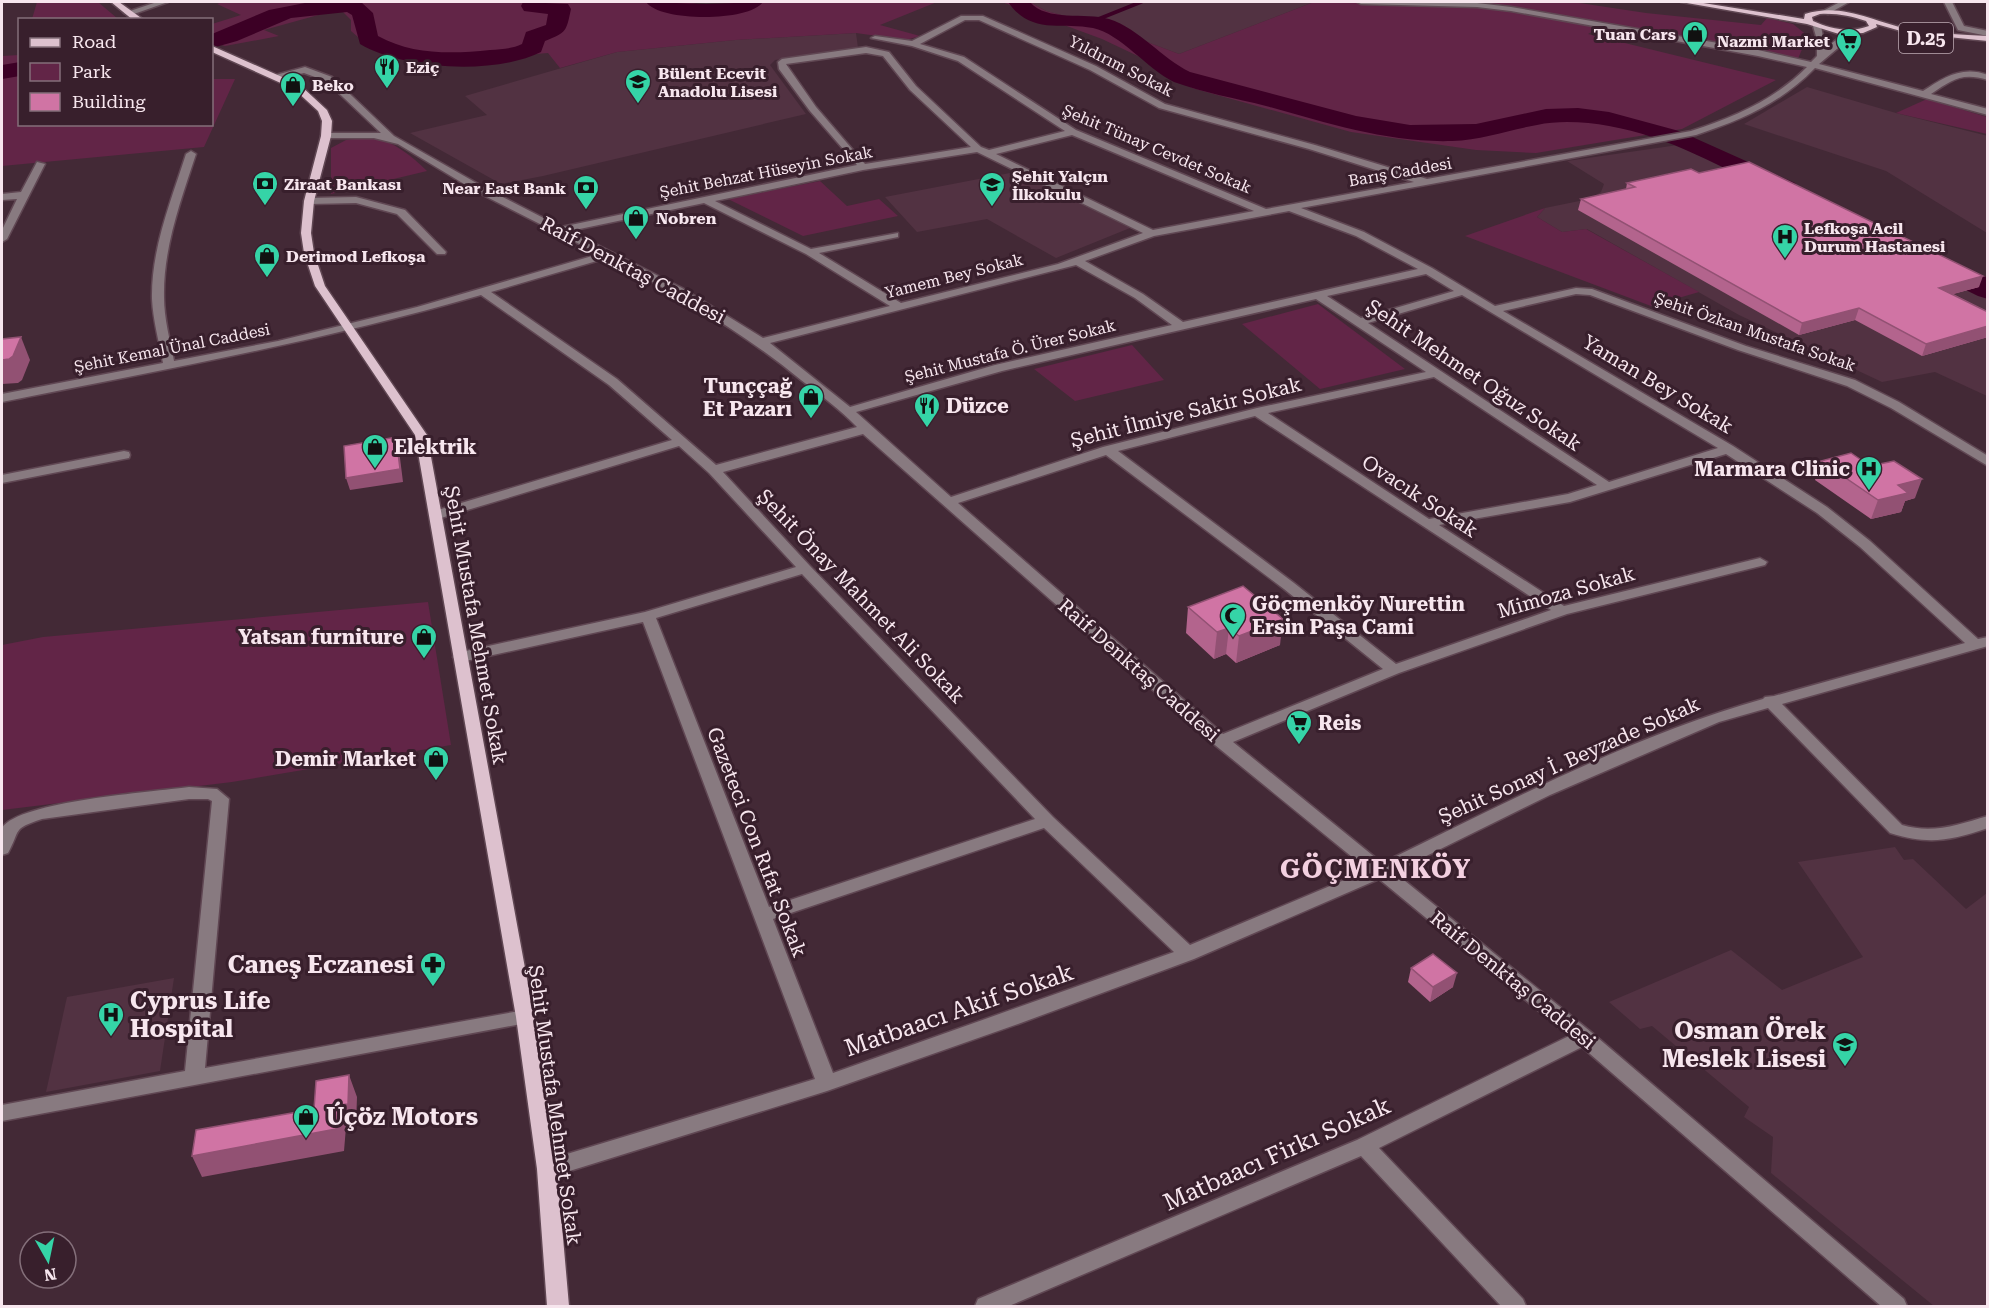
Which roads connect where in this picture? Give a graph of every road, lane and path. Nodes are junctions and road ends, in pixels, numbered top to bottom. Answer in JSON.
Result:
{"nodes":[{"id":1,"x":116,"y":2,"type":"edge"},
{"id":2,"x":164,"y":2,"type":"edge"},
{"id":3,"x":1361,"y":2,"type":"edge"},
{"id":4,"x":1685,"y":2,"type":"edge"},
{"id":5,"x":1718,"y":2,"type":"edge"},
{"id":6,"x":1845,"y":2,"type":"edge"},
{"id":7,"x":1854,"y":2,"type":"edge"},
{"id":8,"x":1947,"y":2,"type":"edge"},
{"id":9,"x":1823,"y":12,"type":"junction"},
{"id":10,"x":128,"y":13,"type":"junction"},
{"id":11,"x":137,"y":18,"type":"edge"},
{"id":12,"x":1866,"y":19,"type":"junction"},
{"id":13,"x":1813,"y":24,"type":"junction"},
{"id":14,"x":1864,"y":31,"type":"junction"},
{"id":15,"x":1853,"y":32,"type":"junction"},
{"id":16,"x":1988,"y":34,"type":"edge"},
{"id":17,"x":875,"y":38,"type":"dead end"},
{"id":18,"x":1988,"y":39,"type":"edge"},
{"id":19,"x":913,"y":44,"type":"junction"},
{"id":20,"x":1988,"y":45,"type":"edge"},
{"id":21,"x":213,"y":49,"type":"edge"},
{"id":22,"x":1821,"y":55,"type":"junction"},
{"id":23,"x":1812,"y":65,"type":"junction"},
{"id":24,"x":276,"y":76,"type":"junction"},
{"id":25,"x":1988,"y":78,"type":"edge"},
{"id":26,"x":1925,"y":94,"type":"junction"},
{"id":27,"x":1988,"y":112,"type":"edge"},
{"id":28,"x":1073,"y":132,"type":"junction"},
{"id":29,"x":326,"y":136,"type":"junction"},
{"id":30,"x":390,"y":137,"type":"junction"},
{"id":31,"x":982,"y":151,"type":"junction"},
{"id":32,"x":191,"y":154,"type":"dead end"},
{"id":33,"x":40,"y":164,"type":"dead end"},
{"id":34,"x":863,"y":167,"type":"junction"},
{"id":35,"x":1426,"y":182,"type":"junction"},
{"id":36,"x":24,"y":195,"type":"junction"},
{"id":37,"x":2,"y":197,"type":"edge"},
{"id":38,"x":704,"y":199,"type":"junction"},
{"id":39,"x":309,"y":201,"type":"junction"},
{"id":40,"x":1288,"y":207,"type":"junction"},
{"id":41,"x":1265,"y":212,"type":"junction"},
{"id":42,"x":561,"y":230,"type":"junction"},
{"id":43,"x":1152,"y":233,"type":"junction"},
{"id":44,"x":894,"y":235,"type":"dead end"},
{"id":45,"x":2,"y":239,"type":"edge"},
{"id":46,"x":441,"y":252,"type":"dead end"},
{"id":47,"x":810,"y":252,"type":"junction"},
{"id":48,"x":611,"y":254,"type":"junction"},
{"id":49,"x":1075,"y":260,"type":"junction"},
{"id":50,"x":1428,"y":270,"type":"junction"},
{"id":51,"x":482,"y":291,"type":"junction"},
{"id":52,"x":1465,"y":291,"type":"junction"},
{"id":53,"x":1318,"y":295,"type":"junction"},
{"id":54,"x":898,"y":306,"type":"junction"},
{"id":55,"x":1495,"y":309,"type":"junction"},
{"id":56,"x":1360,"y":322,"type":"junction"},
{"id":57,"x":1181,"y":326,"type":"junction"},
{"id":58,"x":348,"y":327,"type":"junction"},
{"id":59,"x":761,"y":342,"type":"junction"},
{"id":60,"x":169,"y":367,"type":"junction"},
{"id":61,"x":1436,"y":373,"type":"junction"},
{"id":62,"x":2,"y":398,"type":"edge"},
{"id":63,"x":848,"y":411,"type":"junction"},
{"id":64,"x":1257,"y":412,"type":"junction"},
{"id":65,"x":865,"y":429,"type":"junction"},
{"id":66,"x":683,"y":441,"type":"junction"},
{"id":67,"x":1728,"y":449,"type":"junction"},
{"id":68,"x":1108,"y":450,"type":"junction"},
{"id":69,"x":124,"y":455,"type":"dead end"},
{"id":70,"x":1988,"y":462,"type":"edge"},
{"id":71,"x":714,"y":470,"type":"junction"},
{"id":72,"x":2,"y":479,"type":"edge"},
{"id":73,"x":1608,"y":488,"type":"junction"},
{"id":74,"x":949,"y":502,"type":"junction"},
{"id":75,"x":435,"y":515,"type":"junction"},
{"id":76,"x":1426,"y":523,"type":"junction"},
{"id":77,"x":1760,"y":562,"type":"dead end"},
{"id":78,"x":805,"y":569,"type":"junction"},
{"id":79,"x":1562,"y":611,"type":"junction"},
{"id":80,"x":648,"y":616,"type":"junction"},
{"id":81,"x":1981,"y":642,"type":"edge"},
{"id":82,"x":461,"y":657,"type":"junction"},
{"id":83,"x":1394,"y":670,"type":"junction"},
{"id":84,"x":1770,"y":700,"type":"junction"},
{"id":85,"x":1221,"y":741,"type":"junction"},
{"id":86,"x":1047,"y":821,"type":"junction"},
{"id":87,"x":1988,"y":822,"type":"edge"},
{"id":88,"x":2,"y":849,"type":"edge"},
{"id":89,"x":1379,"y":872,"type":"junction"},
{"id":90,"x":763,"y":916,"type":"junction"},
{"id":91,"x":1188,"y":954,"type":"junction"},
{"id":92,"x":525,"y":1017,"type":"junction"},
{"id":93,"x":1584,"y":1037,"type":"junction"},
{"id":94,"x":194,"y":1078,"type":"junction"},
{"id":95,"x":827,"y":1083,"type":"junction"},
{"id":96,"x":2,"y":1113,"type":"edge"},
{"id":97,"x":1364,"y":1146,"type":"junction"},
{"id":98,"x":547,"y":1169,"type":"junction"},
{"id":99,"x":558,"y":1306,"type":"edge"},
{"id":100,"x":986,"y":1306,"type":"edge"},
{"id":101,"x":1515,"y":1306,"type":"edge"},
{"id":102,"x":1896,"y":1306,"type":"edge"}],
"edges":[{"from":1,"to":10,"type":"main road"},
{"from":2,"to":10,"type":"street"},
{"from":3,"to":23,"type":"street"},
{"from":4,"to":13,"type":"main road","number":"D.25"},
{"from":5,"to":9,"type":"main road","number":"D.25"},
{"from":6,"to":9,"type":"street"},
{"from":7,"to":12,"type":"street"},
{"from":8,"to":16,"type":"street"},
{"from":9,"to":12,"type":"main road","number":"D.25"},
{"from":9,"to":13,"type":"main road"},
{"from":10,"to":11,"type":"main road"},
{"from":12,"to":14,"type":"main road","number":"D.25"},
{"from":12,"to":18,"type":"main road","number":"D.25"},
{"from":13,"to":15,"type":"main road","number":"D.25"},
{"from":13,"to":22,"type":"street"},
{"from":14,"to":15,"type":"main road","number":"D.25"},
{"from":14,"to":20,"type":"main road","number":"D.25"},
{"from":15,"to":22,"type":"street","name":"Barış Caddesi"},
{"from":17,"to":19,"type":"street","name":"Şehit Tünay Cevdet Sokak"},
{"from":19,"to":28,"type":"street","name":"Şehit Tünay Cevdet Sokak"},
{"from":19,"to":35,"type":"street","name":"Yıldırım Sokak"},
{"from":21,"to":24,"type":"main road","name":"Şehit Mustafa Mehmet Sokak"},
{"from":22,"to":23,"type":"street","name":"Barış Caddesi"},
{"from":23,"to":26,"type":"street"},
{"from":23,"to":35,"type":"street","name":"Barış Caddesi"},
{"from":24,"to":29,"type":"main road","name":"Şehit Mustafa Mehmet Sokak"},
{"from":24,"to":30,"type":"street"},
{"from":25,"to":26,"type":"street"},
{"from":26,"to":27,"type":"street"},
{"from":28,"to":31,"type":"street","name":"Şehit Behzat Hüseyin Sokak"},
{"from":28,"to":41,"type":"street","name":"Şehit Tünay Cevdet Sokak"},
{"from":29,"to":30,"type":"street","name":"Raif Denktaş Caddesi"},
{"from":29,"to":39,"type":"main road","name":"Şehit Mustafa Mehmet Sokak"},
{"from":30,"to":42,"type":"street","name":"Raif Denktaş Caddesi"},
{"from":31,"to":34,"type":"street","name":"Şehit Behzat Hüseyin Sokak"},
{"from":31,"to":34,"type":"street"},
{"from":31,"to":43,"type":"street"},
{"from":32,"to":60,"type":"street"},
{"from":33,"to":36,"type":"street"},
{"from":34,"to":38,"type":"street","name":"Şehit Behzat Hüseyin Sokak"},
{"from":35,"to":40,"type":"street","name":"Barış Caddesi"},
{"from":36,"to":37,"type":"street"},
{"from":36,"to":45,"type":"street"},
{"from":38,"to":42,"type":"street","name":"Şehit Behzat Hüseyin Sokak"},
{"from":38,"to":47,"type":"street"},
{"from":39,"to":46,"type":"street"},
{"from":39,"to":58,"type":"main road","name":"Şehit Mustafa Mehmet Sokak"},
{"from":40,"to":41,"type":"street","name":"Barış Caddesi"},
{"from":40,"to":50,"type":"street","name":"Yaman Bey Sokak"},
{"from":41,"to":43,"type":"street","name":"Barış Caddesi"},
{"from":42,"to":48,"type":"street","name":"Raif Denktaş Caddesi"},
{"from":43,"to":49,"type":"street","name":"Yamem Bey Sokak"},
{"from":44,"to":47,"type":"street"},
{"from":47,"to":54,"type":"street"},
{"from":48,"to":51,"type":"street","name":"Şehit Kemal Ünal Caddesi"},
{"from":48,"to":59,"type":"street","name":"Raif Denktaş Caddesi"},
{"from":49,"to":54,"type":"street","name":"Yamem Bey Sokak"},
{"from":49,"to":57,"type":"street"},
{"from":50,"to":52,"type":"street","name":"Yaman Bey Sokak"},
{"from":50,"to":53,"type":"street","name":"Şehit Mustafa Ö. Ürer Sokak"},
{"from":51,"to":58,"type":"street","name":"Şehit Kemal Ünal Caddesi"},
{"from":51,"to":66,"type":"street","name":"Şehit Önay Mahmet Ali Sokak"},
{"from":52,"to":55,"type":"street","name":"Yaman Bey Sokak"},
{"from":52,"to":56,"type":"street"},
{"from":53,"to":56,"type":"street","name":"Şehit Mehmet Oğuz Sokak"},
{"from":53,"to":57,"type":"street","name":"Şehit Mustafa Ö. Ürer Sokak"},
{"from":54,"to":59,"type":"street","name":"Yamem Bey Sokak"},
{"from":55,"to":67,"type":"street","name":"Yaman Bey Sokak"},
{"from":55,"to":70,"type":"street","name":"Şehit Özkan Mustafa Sokak"},
{"from":56,"to":61,"type":"street","name":"Şehit Mehmet Oğuz Sokak"},
{"from":57,"to":63,"type":"street","name":"Şehit Mustafa Ö. Ürer Sokak"},
{"from":58,"to":60,"type":"street","name":"Şehit Kemal Ünal Caddesi"},
{"from":58,"to":75,"type":"main road","name":"Şehit Mustafa Mehmet Sokak"},
{"from":59,"to":63,"type":"street","name":"Raif Denktaş Caddesi"},
{"from":60,"to":62,"type":"street","name":"Şehit Kemal Ünal Caddesi"},
{"from":61,"to":64,"type":"street","name":"Şehit İlmiye Sakir Sokak"},
{"from":61,"to":73,"type":"street","name":"Şehit Mehmet Oğuz Sokak"},
{"from":63,"to":65,"type":"street","name":"Raif Denktaş Caddesi"},
{"from":64,"to":68,"type":"street","name":"Şehit İlmiye Sakir Sokak"},
{"from":64,"to":76,"type":"street","name":"Ovacık Sokak"},
{"from":65,"to":71,"type":"street"},
{"from":65,"to":74,"type":"street","name":"Raif Denktaş Caddesi"},
{"from":66,"to":71,"type":"street","name":"Şehit Önay Mahmet Ali Sokak"},
{"from":66,"to":75,"type":"street"},
{"from":67,"to":73,"type":"street"},
{"from":67,"to":81,"type":"street","name":"Yaman Bey Sokak"},
{"from":68,"to":74,"type":"street","name":"Şehit İlmiye Sakir Sokak"},
{"from":68,"to":83,"type":"street"},
{"from":69,"to":72,"type":"street"},
{"from":71,"to":78,"type":"street","name":"Şehit Önay Mahmet Ali Sokak"},
{"from":73,"to":76,"type":"street"},
{"from":74,"to":85,"type":"street","name":"Raif Denktaş Caddesi"},
{"from":75,"to":82,"type":"main road","name":"Şehit Mustafa Mehmet Sokak"},
{"from":76,"to":79,"type":"street","name":"Ovacık Sokak"},
{"from":77,"to":79,"type":"street","name":"Mimoza Sokak"},
{"from":78,"to":80,"type":"street"},
{"from":78,"to":86,"type":"street","name":"Şehit Önay Mahmet Ali Sokak"},
{"from":79,"to":83,"type":"street","name":"Mimoza Sokak"},
{"from":80,"to":82,"type":"street"},
{"from":80,"to":90,"type":"street","name":"Gazeteci Con Rıfat Sokak"},
{"from":81,"to":84,"type":"street","name":"Şehit Sonay İ. Beyzade Sokak"},
{"from":82,"to":92,"type":"main road","name":"Şehit Mustafa Mehmet Sokak"},
{"from":83,"to":85,"type":"street","name":"Mimoza Sokak"},
{"from":84,"to":87,"type":"street"},
{"from":84,"to":89,"type":"street","name":"Şehit Sonay İ. Beyzade Sokak"},
{"from":85,"to":89,"type":"street","name":"Raif Denktaş Caddesi"},
{"from":86,"to":90,"type":"street"},
{"from":86,"to":91,"type":"street","name":"Şehit Önay Mahmet Ali Sokak"},
{"from":88,"to":94,"type":"street"},
{"from":89,"to":91,"type":"street","name":"Matbaacı Akif Sokak"},
{"from":89,"to":93,"type":"street","name":"Raif Denktaş Caddesi"},
{"from":90,"to":95,"type":"street","name":"Gazeteci Con Rıfat Sokak"},
{"from":91,"to":95,"type":"street","name":"Matbaacı Akif Sokak"},
{"from":92,"to":94,"type":"street"},
{"from":92,"to":98,"type":"main road","name":"Şehit Mustafa Mehmet Sokak"},
{"from":93,"to":97,"type":"street","name":"Matbaacı Firkı Sokak"},
{"from":93,"to":102,"type":"street","name":"Raif Denktaş Caddesi"},
{"from":94,"to":96,"type":"street"},
{"from":95,"to":98,"type":"street","name":"Matbaacı Akif Sokak"},
{"from":97,"to":100,"type":"street","name":"Matbaacı Firkı Sokak"},
{"from":97,"to":101,"type":"street"},
{"from":98,"to":99,"type":"main road","name":"Şehit Mustafa Mehmet Sokak"}]}
